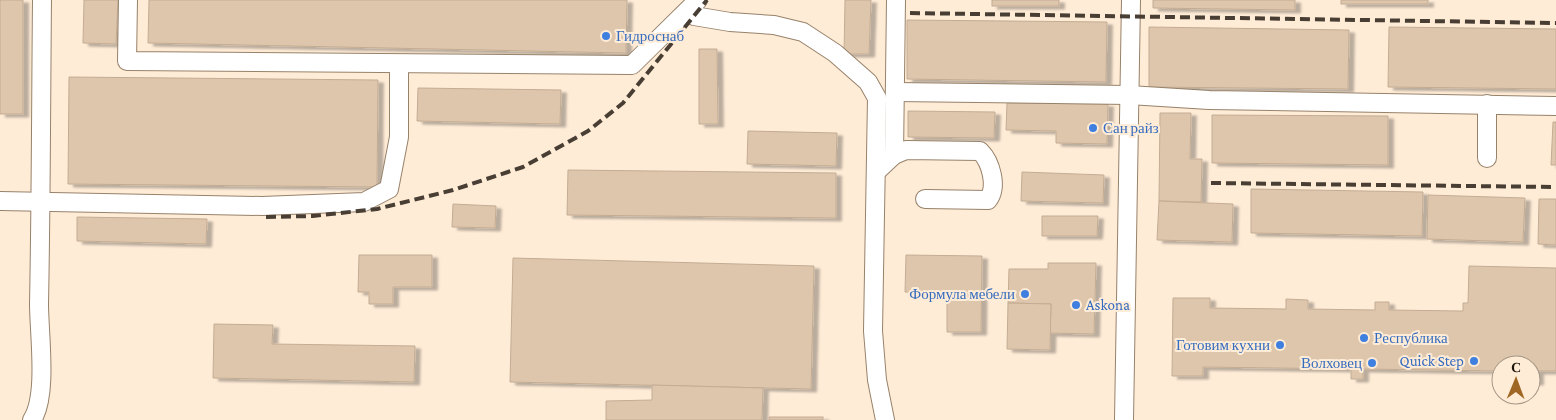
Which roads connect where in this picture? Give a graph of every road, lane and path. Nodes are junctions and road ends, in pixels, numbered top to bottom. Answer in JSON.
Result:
{"nodes":[{"id":1,"x":42,"y":0,"type":"edge"},
{"id":2,"x":128,"y":0,"type":"edge"},
{"id":3,"x":896,"y":0,"type":"edge"},
{"id":4,"x":1131,"y":0,"type":"edge"},
{"id":5,"x":694,"y":4,"type":"edge"},
{"id":6,"x":399,"y":64,"type":"junction"},
{"id":7,"x":894,"y":92,"type":"junction"},
{"id":8,"x":1129,"y":94,"type":"junction"},
{"id":9,"x":1487,"y":104,"type":"junction"},
{"id":10,"x":1556,"y":106,"type":"edge"},
{"id":11,"x":894,"y":155,"type":"junction"},
{"id":12,"x":1487,"y":158,"type":"dead end"},
{"id":13,"x":877,"y":171,"type":"junction"},
{"id":14,"x":924,"y":199,"type":"dead end"},
{"id":15,"x":0,"y":201,"type":"edge"},
{"id":16,"x":40,"y":202,"type":"junction"},
{"id":17,"x":32,"y":420,"type":"edge"},
{"id":18,"x":885,"y":420,"type":"edge"},
{"id":19,"x":1124,"y":420,"type":"edge"}],
"edges":[{"from":1,"to":16,"type":"lane"},
{"from":2,"to":6,"type":"lane"},
{"from":3,"to":7,"type":"lane"},
{"from":4,"to":8,"type":"lane"},
{"from":5,"to":6,"type":"lane"},
{"from":5,"to":13,"type":"lane"},
{"from":6,"to":16,"type":"lane"},
{"from":7,"to":8,"type":"lane"},
{"from":7,"to":11,"type":"lane"},
{"from":8,"to":9,"type":"lane"},
{"from":8,"to":19,"type":"lane"},
{"from":9,"to":10,"type":"lane"},
{"from":9,"to":12,"type":"lane"},
{"from":11,"to":13,"type":"lane"},
{"from":11,"to":14,"type":"lane"},
{"from":13,"to":18,"type":"lane"},
{"from":15,"to":16,"type":"lane"},
{"from":16,"to":17,"type":"lane"}]}
